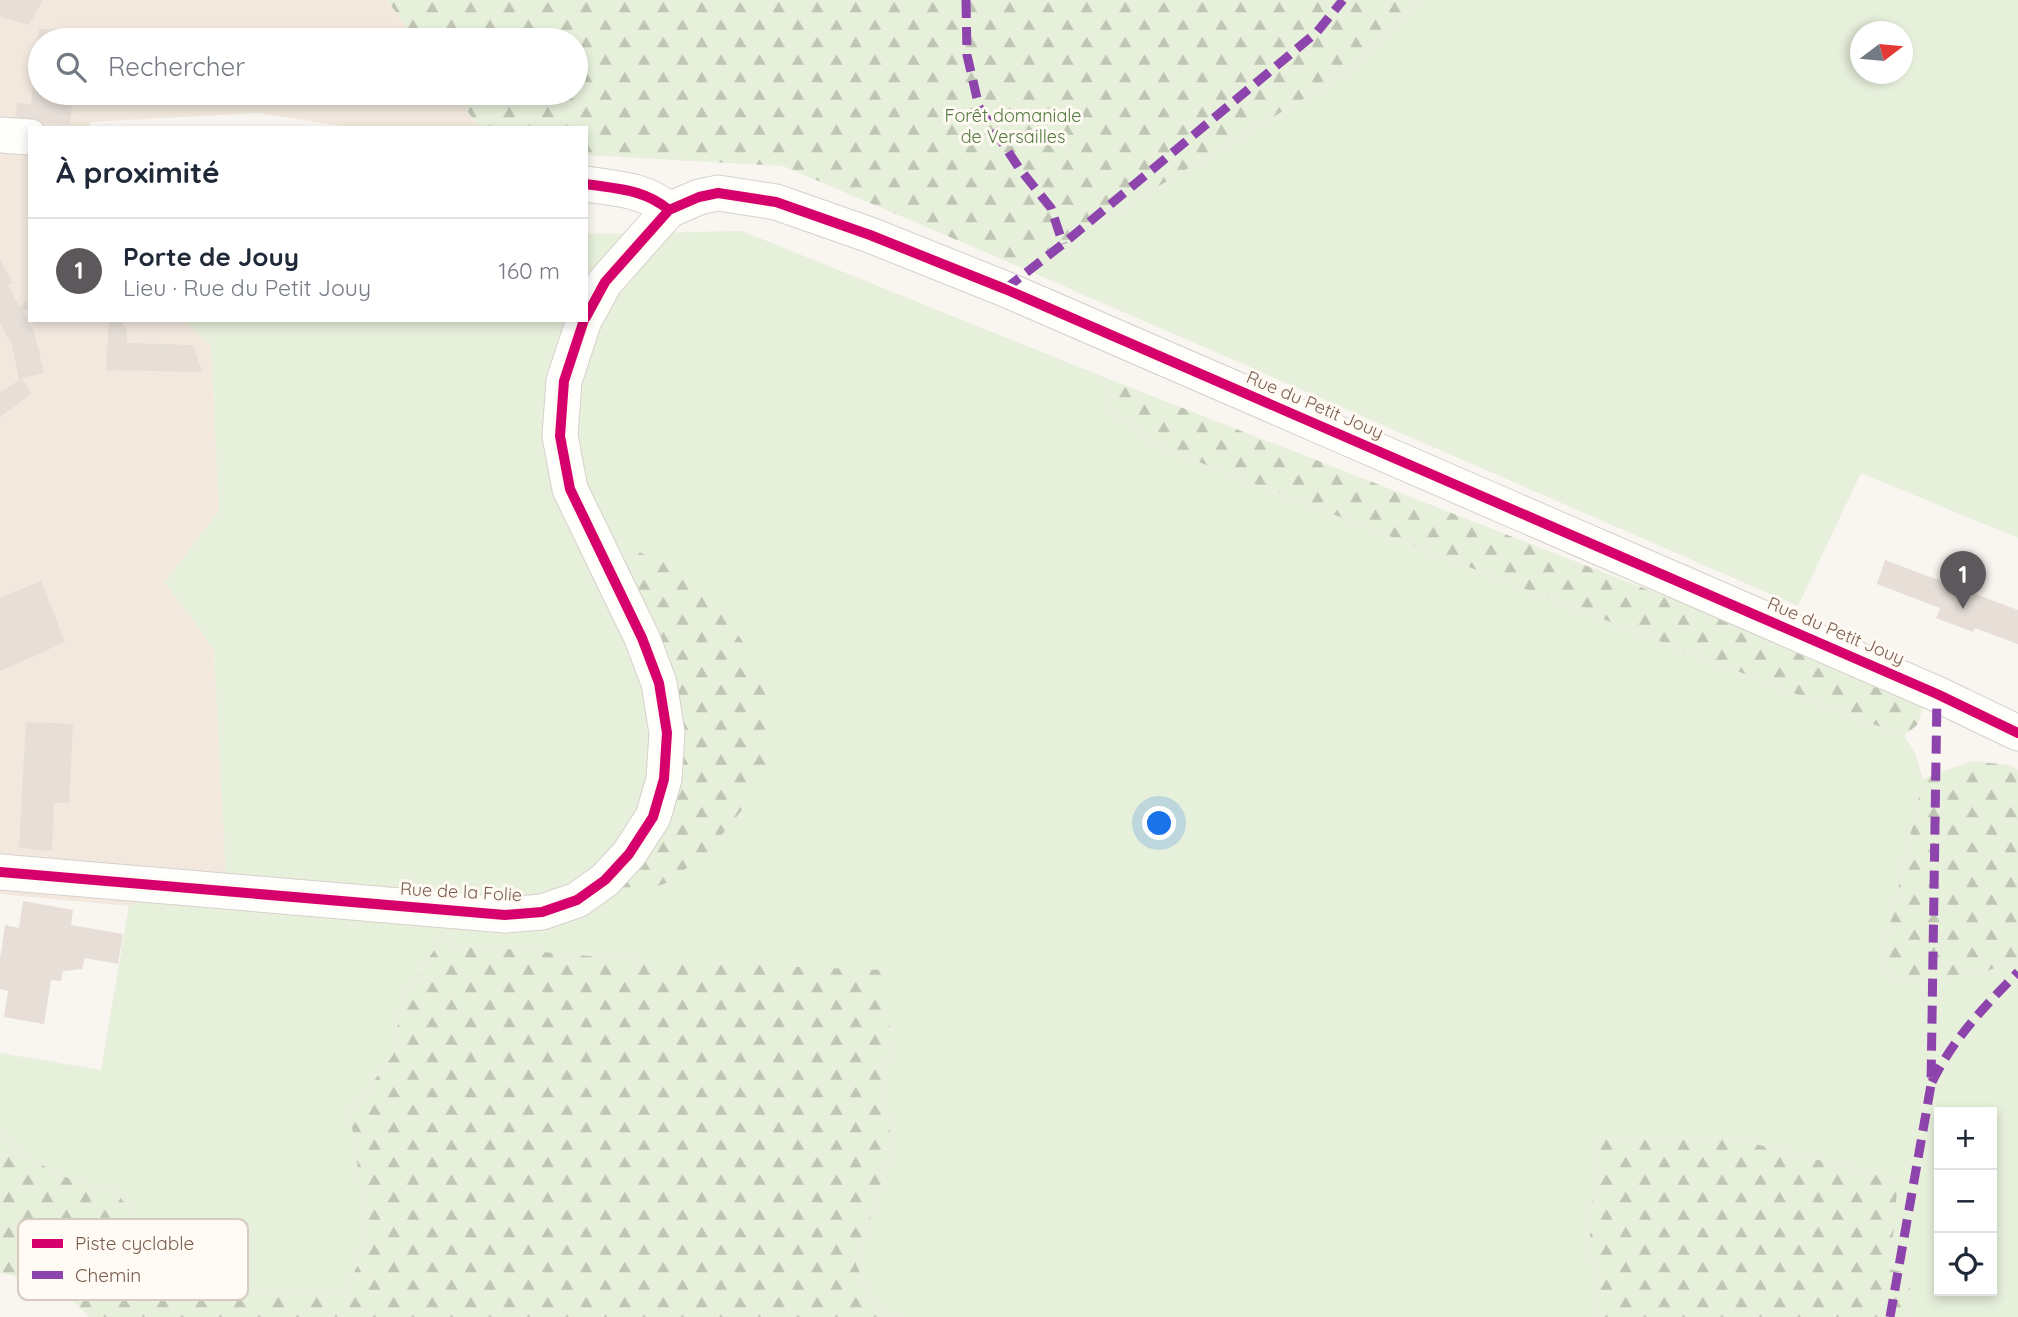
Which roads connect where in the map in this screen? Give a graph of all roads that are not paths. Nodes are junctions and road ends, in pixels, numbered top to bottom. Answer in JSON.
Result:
{"nodes":[{"id":1,"x":0,"y":135,"type":"edge"},
{"id":2,"x":28,"y":137,"type":"edge"},
{"id":3,"x":588,"y":184,"type":"edge"},
{"id":4,"x":669,"y":210,"type":"junction"},
{"id":5,"x":588,"y":313,"type":"edge"},
{"id":6,"x":584,"y":322,"type":"edge"},
{"id":7,"x":2018,"y":733,"type":"edge"},
{"id":8,"x":0,"y":872,"type":"edge"}],
"edges":[{"from":1,"to":2,"type":"street"},
{"from":3,"to":4,"type":"street"},
{"from":4,"to":5,"type":"street","name":"Rue de la Folie"},
{"from":4,"to":7,"type":"street","name":"Rue du Petit Jouy"},
{"from":6,"to":8,"type":"street","name":"Rue de la Folie"}]}
